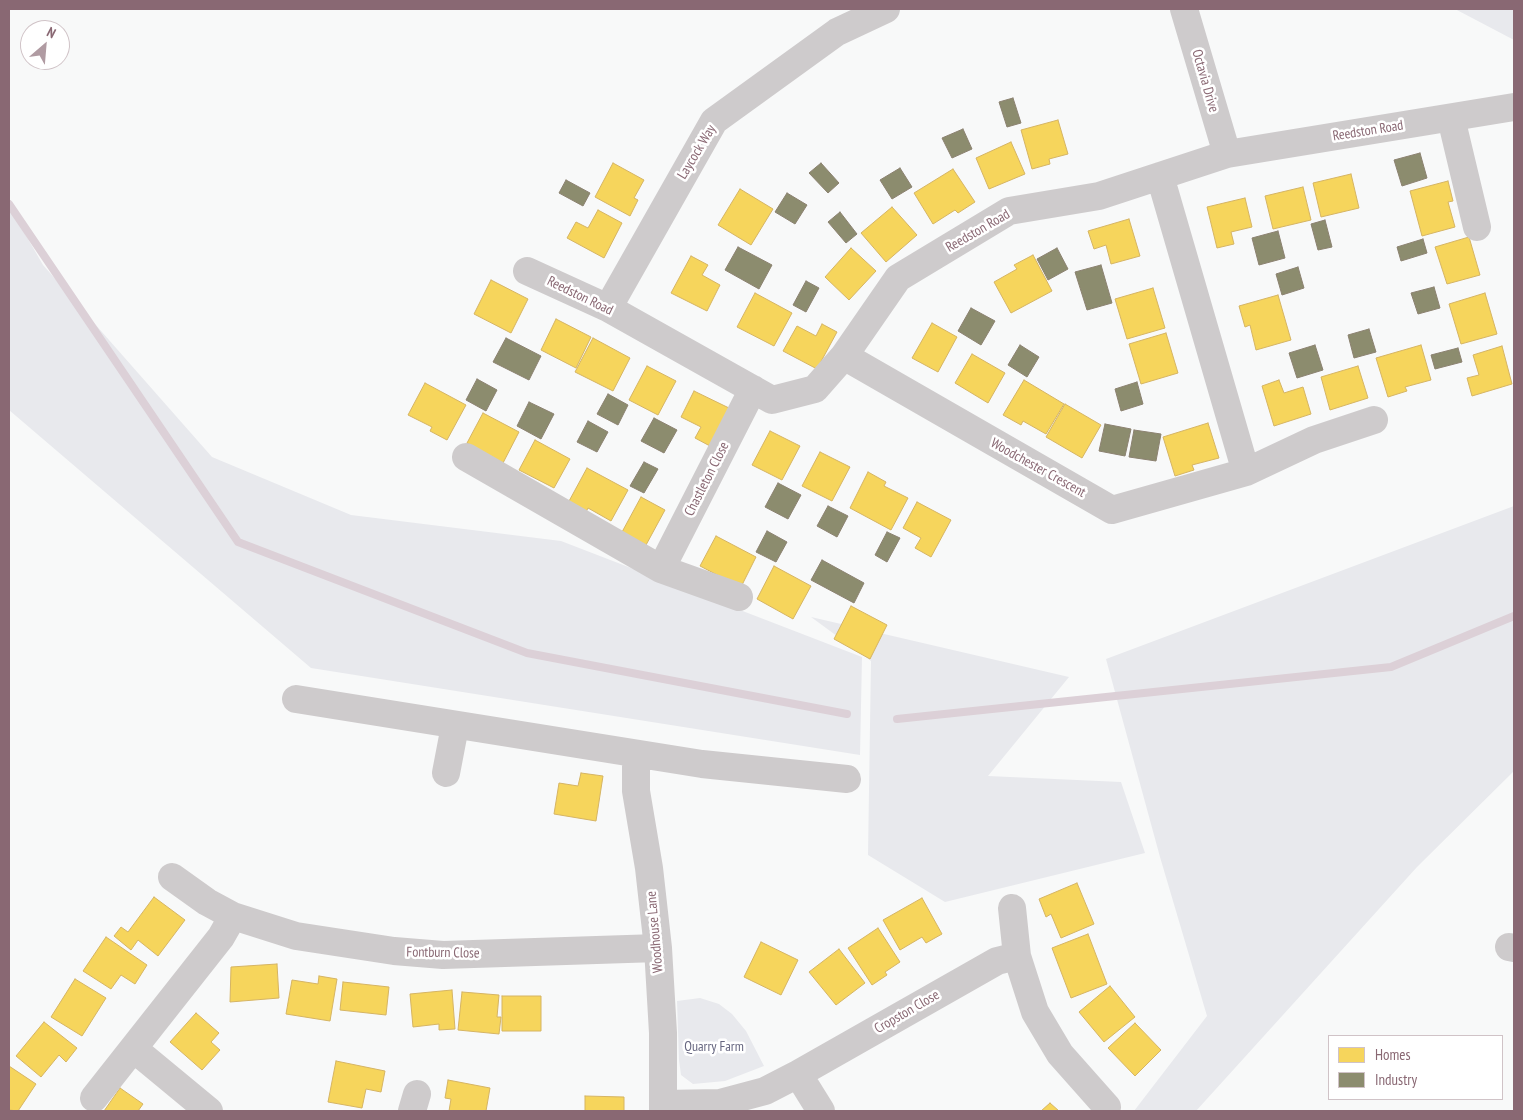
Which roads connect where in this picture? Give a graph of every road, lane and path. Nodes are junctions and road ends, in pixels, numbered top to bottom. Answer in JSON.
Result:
{"nodes":[{"id":1,"x":886,"y":9,"type":"edge"},
{"id":2,"x":1184,"y":9,"type":"edge"},
{"id":3,"x":1514,"y":107,"type":"edge"},
{"id":4,"x":1452,"y":118,"type":"junction"},
{"id":5,"x":1227,"y":154,"type":"junction"},
{"id":6,"x":1160,"y":176,"type":"junction"},
{"id":7,"x":1477,"y":227,"type":"dead end"},
{"id":8,"x":527,"y":271,"type":"dead end"},
{"id":9,"x":608,"y":308,"type":"junction"},
{"id":10,"x":844,"y":356,"type":"junction"},
{"id":11,"x":753,"y":389,"type":"junction"},
{"id":12,"x":1374,"y":420,"type":"dead end"},
{"id":13,"x":466,"y":458,"type":"dead end"},
{"id":14,"x":1246,"y":472,"type":"junction"},
{"id":15,"x":661,"y":569,"type":"junction"},
{"id":16,"x":739,"y":597,"type":"dead end"},
{"id":17,"x":296,"y":699,"type":"dead end"},
{"id":18,"x":454,"y":726,"type":"junction"},
{"id":19,"x":636,"y":754,"type":"junction"},
{"id":20,"x":446,"y":773,"type":"dead end"},
{"id":21,"x":847,"y":778,"type":"dead end"},
{"id":22,"x":172,"y":877,"type":"dead end"},
{"id":23,"x":1012,"y":908,"type":"dead end"},
{"id":24,"x":233,"y":916,"type":"junction"},
{"id":25,"x":658,"y":948,"type":"junction"},
{"id":26,"x":1017,"y":956,"type":"junction"},
{"id":27,"x":134,"y":1049,"type":"junction"},
{"id":28,"x":798,"y":1074,"type":"junction"},
{"id":29,"x":94,"y":1098,"type":"dead end"},
{"id":30,"x":663,"y":1108,"type":"edge"},
{"id":31,"x":1108,"y":1108,"type":"dead end"},
{"id":32,"x":209,"y":1111,"type":"edge"},
{"id":33,"x":822,"y":1111,"type":"edge"}],
"edges":[{"from":1,"to":9,"type":"street","name":"Laycock Way"},
{"from":2,"to":5,"type":"street","name":"Octavia Drive"},
{"from":3,"to":4,"type":"street","name":"Reedston Road"},
{"from":4,"to":5,"type":"street","name":"Reedston Road"},
{"from":4,"to":7,"type":"street"},
{"from":5,"to":6,"type":"street","name":"Reedston Road"},
{"from":6,"to":10,"type":"street","name":"Reedston Road"},
{"from":6,"to":14,"type":"street"},
{"from":8,"to":9,"type":"street","name":"Reedston Road"},
{"from":9,"to":11,"type":"street","name":"Reedston Road"},
{"from":10,"to":11,"type":"street","name":"Reedston Road"},
{"from":10,"to":14,"type":"street","name":"Woodchester Crescent"},
{"from":11,"to":15,"type":"street","name":"Chastleton Close"},
{"from":12,"to":14,"type":"street","name":"Woodchester Crescent"},
{"from":13,"to":15,"type":"street"},
{"from":15,"to":16,"type":"street"},
{"from":17,"to":18,"type":"street"},
{"from":18,"to":19,"type":"street"},
{"from":18,"to":20,"type":"street"},
{"from":19,"to":21,"type":"street"},
{"from":19,"to":25,"type":"street","name":"Woodhouse Lane"},
{"from":22,"to":24,"type":"street","name":"Fontburn Close"},
{"from":23,"to":26,"type":"street"},
{"from":24,"to":25,"type":"street","name":"Fontburn Close"},
{"from":24,"to":27,"type":"street"},
{"from":25,"to":30,"type":"street","name":"Woodhouse Lane"},
{"from":26,"to":28,"type":"street","name":"Cropston Close"},
{"from":26,"to":31,"type":"street"},
{"from":27,"to":29,"type":"street"},
{"from":27,"to":32,"type":"street"},
{"from":28,"to":30,"type":"street","name":"Cropston Close"},
{"from":28,"to":33,"type":"street"}]}
